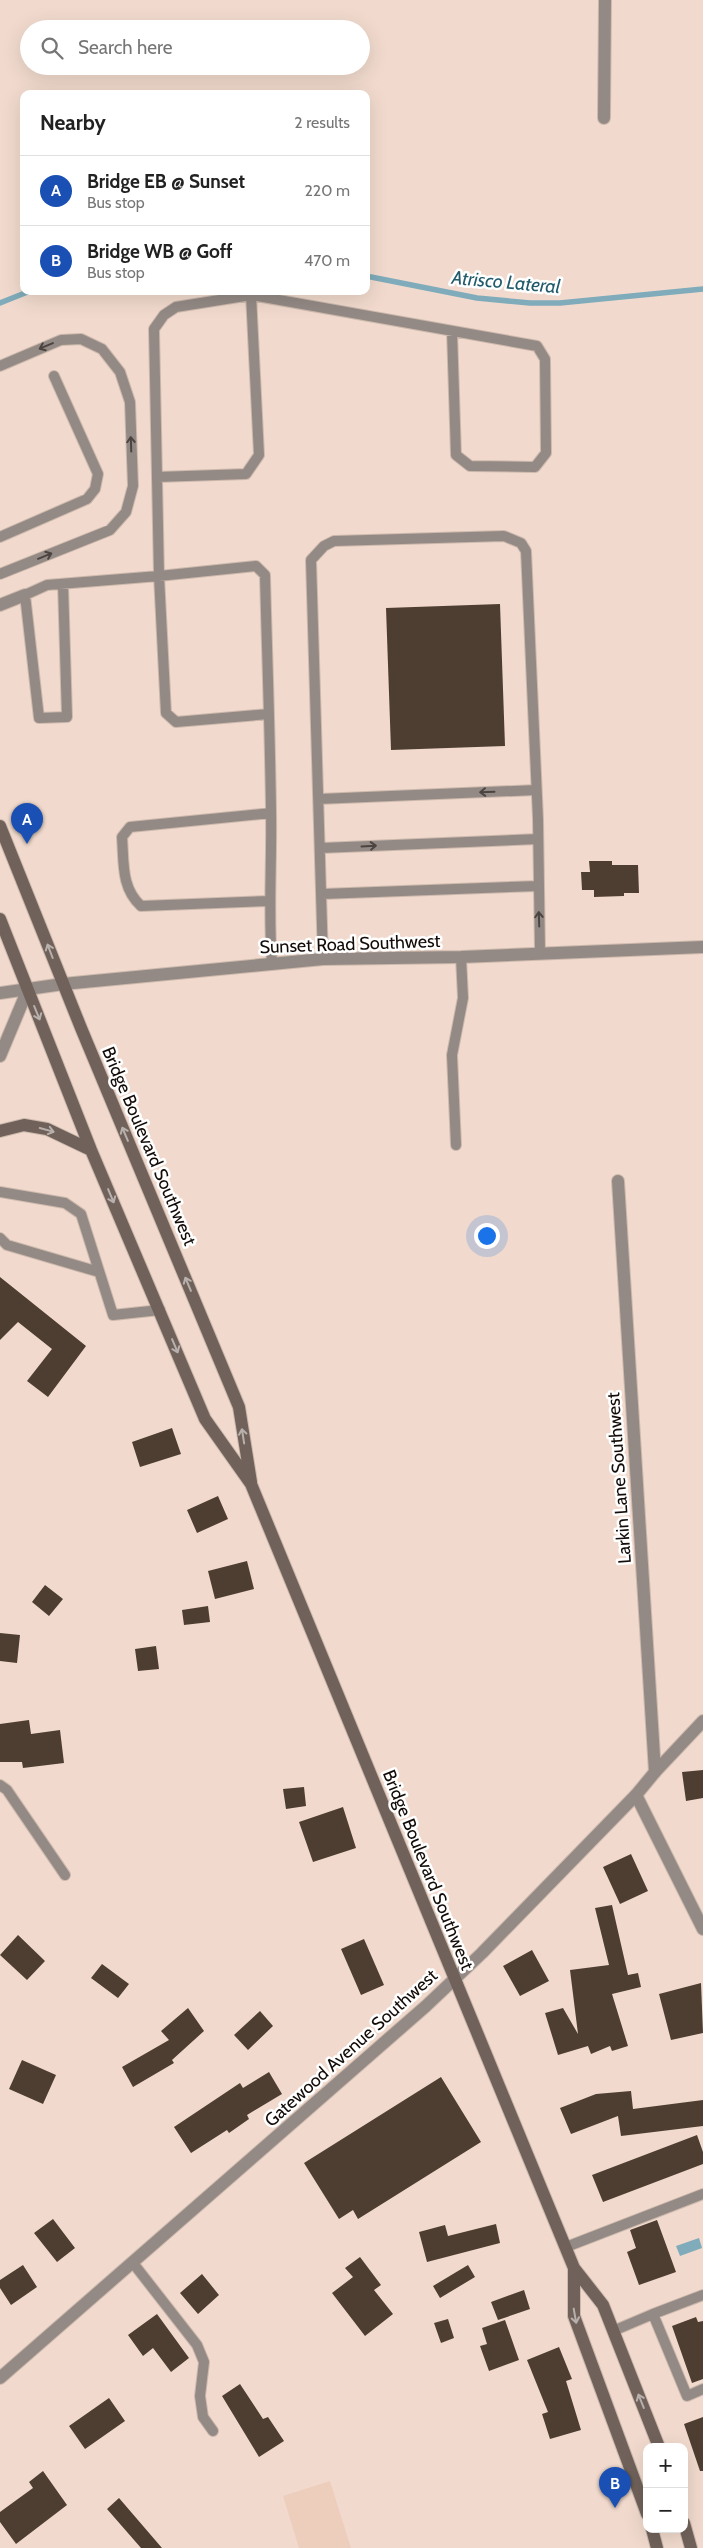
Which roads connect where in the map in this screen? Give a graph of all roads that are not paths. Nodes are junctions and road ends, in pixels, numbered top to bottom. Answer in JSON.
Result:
{"nodes":[{"id":1,"x":605,"y":0,"type":"edge"},
{"id":2,"x":604,"y":118,"type":"dead end"},
{"id":3,"x":251,"y":295,"type":"junction"},
{"id":4,"x":452,"y":331,"type":"junction"},
{"id":5,"x":0,"y":366,"type":"edge"},
{"id":6,"x":54,"y":376,"type":"dead end"},
{"id":7,"x":157,"y":477,"type":"junction"},
{"id":8,"x":0,"y":537,"type":"edge"},
{"id":9,"x":0,"y":574,"type":"edge"},
{"id":10,"x":160,"y":576,"type":"junction"},
{"id":11,"x":63,"y":584,"type":"junction"},
{"id":12,"x":25,"y":595,"type":"junction"},
{"id":13,"x":0,"y":605,"type":"edge"},
{"id":14,"x":269,"y":714,"type":"junction"},
{"id":15,"x":536,"y":790,"type":"junction"},
{"id":16,"x":319,"y":799,"type":"junction"},
{"id":17,"x":272,"y":813,"type":"junction"},
{"id":18,"x":0,"y":826,"type":"edge"},
{"id":19,"x":538,"y":838,"type":"junction"},
{"id":20,"x":320,"y":848,"type":"junction"},
{"id":21,"x":538,"y":886,"type":"junction"},
{"id":22,"x":322,"y":894,"type":"junction"},
{"id":23,"x":270,"y":902,"type":"junction"},
{"id":24,"x":0,"y":919,"type":"edge"},
{"id":25,"x":703,"y":947,"type":"edge"},
{"id":26,"x":540,"y":953,"type":"junction"},
{"id":27,"x":461,"y":957,"type":"junction"},
{"id":28,"x":323,"y":959,"type":"junction"},
{"id":29,"x":272,"y":964,"type":"junction"},
{"id":30,"x":63,"y":984,"type":"junction"},
{"id":31,"x":28,"y":989,"type":"junction"},
{"id":32,"x":0,"y":993,"type":"edge"},
{"id":33,"x":0,"y":1056,"type":"edge"},
{"id":34,"x":0,"y":1131,"type":"edge"},
{"id":35,"x":456,"y":1146,"type":"dead end"},
{"id":36,"x":91,"y":1150,"type":"junction"},
{"id":37,"x":618,"y":1181,"type":"dead end"},
{"id":38,"x":0,"y":1192,"type":"edge"},
{"id":39,"x":0,"y":1238,"type":"edge"},
{"id":40,"x":99,"y":1272,"type":"junction"},
{"id":41,"x":160,"y":1310,"type":"junction"},
{"id":42,"x":251,"y":1484,"type":"junction"},
{"id":43,"x":703,"y":1721,"type":"edge"},
{"id":44,"x":655,"y":1772,"type":"junction"},
{"id":45,"x":0,"y":1785,"type":"edge"},
{"id":46,"x":636,"y":1795,"type":"junction"},
{"id":47,"x":64,"y":1875,"type":"dead end"},
{"id":48,"x":703,"y":1929,"type":"edge"},
{"id":49,"x":454,"y":1980,"type":"junction"},
{"id":50,"x":703,"y":2194,"type":"edge"},
{"id":51,"x":566,"y":2247,"type":"junction"},
{"id":52,"x":133,"y":2264,"type":"junction"},
{"id":53,"x":574,"y":2268,"type":"junction"},
{"id":54,"x":703,"y":2295,"type":"edge"},
{"id":55,"x":653,"y":2314,"type":"junction"},
{"id":56,"x":613,"y":2331,"type":"junction"},
{"id":57,"x":0,"y":2378,"type":"edge"},
{"id":58,"x":703,"y":2389,"type":"edge"},
{"id":59,"x":213,"y":2430,"type":"dead end"},
{"id":60,"x":657,"y":2443,"type":"edge"},
{"id":61,"x":643,"y":2503,"type":"edge"},
{"id":62,"x":653,"y":2533,"type":"edge"},
{"id":63,"x":687,"y":2533,"type":"edge"},
{"id":64,"x":657,"y":2548,"type":"edge"},
{"id":65,"x":691,"y":2548,"type":"edge"}],
"edges":[{"from":1,"to":2,"type":"street"},
{"from":3,"to":4,"type":"lane"},
{"from":3,"to":7,"type":"lane"},
{"from":3,"to":7,"type":"lane"},
{"from":4,"to":4,"type":"lane"},
{"from":9,"to":5,"type":"lane","one_way":true},
{"from":6,"to":8,"type":"lane"},
{"from":7,"to":10,"type":"lane"},
{"from":10,"to":11,"type":"lane"},
{"from":10,"to":14,"type":"lane"},
{"from":10,"to":14,"type":"lane"},
{"from":11,"to":12,"type":"lane"},
{"from":11,"to":12,"type":"lane"},
{"from":12,"to":13,"type":"street"},
{"from":14,"to":17,"type":"lane"},
{"from":15,"to":16,"type":"lane","one_way":true},
{"from":15,"to":16,"type":"lane"},
{"from":15,"to":19,"type":"lane"},
{"from":16,"to":20,"type":"lane"},
{"from":17,"to":23,"type":"lane"},
{"from":17,"to":23,"type":"lane"},
{"from":30,"to":18,"type":"main road","name":"Bridge Boulevard Southwest","one_way":true},
{"from":20,"to":19,"type":"lane","one_way":true},
{"from":19,"to":21,"type":"lane"},
{"from":20,"to":22,"type":"lane"},
{"from":21,"to":22,"type":"lane"},
{"from":26,"to":21,"type":"lane","one_way":true},
{"from":22,"to":28,"type":"lane"},
{"from":23,"to":29,"type":"lane"},
{"from":24,"to":31,"type":"main road","name":"Bridge Boulevard Southwest"},
{"from":25,"to":26,"type":"street","name":"Sunset Road Southwest"},
{"from":26,"to":27,"type":"street","name":"Sunset Road Southwest"},
{"from":27,"to":28,"type":"street","name":"Sunset Road Southwest"},
{"from":27,"to":35,"type":"lane"},
{"from":28,"to":29,"type":"street","name":"Sunset Road Southwest"},
{"from":29,"to":30,"type":"street","name":"Sunset Road Southwest"},
{"from":30,"to":31,"type":"street","name":"Sunset Road Southwest"},
{"from":42,"to":30,"type":"main road","name":"Bridge Boulevard Southwest","one_way":true},
{"from":31,"to":32,"type":"street","name":"Sunset Road Southwest"},
{"from":31,"to":33,"type":"street"},
{"from":31,"to":36,"type":"main road","name":"Bridge Boulevard Southwest","one_way":true},
{"from":34,"to":36,"type":"main road","one_way":true},
{"from":36,"to":41,"type":"main road","name":"Bridge Boulevard Southwest","one_way":true},
{"from":37,"to":44,"type":"street","name":"Larkin Lane Southwest"},
{"from":38,"to":40,"type":"lane"},
{"from":39,"to":40,"type":"lane"},
{"from":40,"to":41,"type":"lane"},
{"from":41,"to":42,"type":"main road","name":"Bridge Boulevard Southwest","one_way":true},
{"from":42,"to":49,"type":"main road","name":"Bridge Boulevard Southwest"},
{"from":43,"to":44,"type":"street","name":"Gatewood Avenue Southwest"},
{"from":44,"to":46,"type":"street","name":"Gatewood Avenue Southwest"},
{"from":45,"to":47,"type":"lane"},
{"from":46,"to":48,"type":"street"},
{"from":46,"to":49,"type":"street","name":"Gatewood Avenue Southwest"},
{"from":49,"to":51,"type":"main road","name":"Bridge Boulevard Southwest"},
{"from":49,"to":52,"type":"street","name":"Gatewood Avenue Southwest"},
{"from":50,"to":51,"type":"lane"},
{"from":51,"to":53,"type":"main road","name":"Bridge Boulevard Southwest"},
{"from":52,"to":57,"type":"street","name":"Gatewood Avenue Southwest"},
{"from":52,"to":59,"type":"lane"},
{"from":53,"to":56,"type":"main road","name":"Bridge Boulevard Southwest"},
{"from":53,"to":61,"type":"main road","name":"Bridge Boulevard Southwest","one_way":true},
{"from":54,"to":55,"type":"lane"},
{"from":55,"to":56,"type":"lane"},
{"from":55,"to":58,"type":"lane"},
{"from":60,"to":56,"type":"main road","name":"Bridge Boulevard Southwest","one_way":true},
{"from":62,"to":64,"type":"main road"},
{"from":63,"to":65,"type":"main road"}]}
